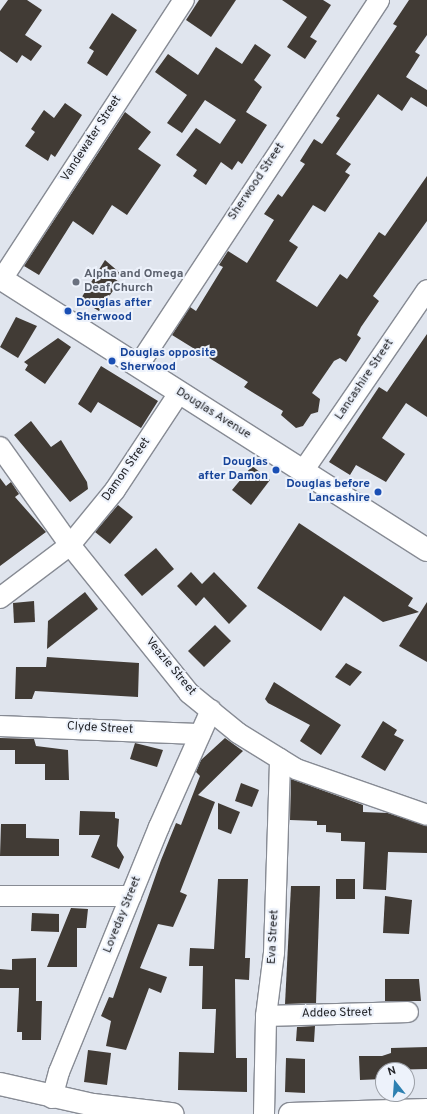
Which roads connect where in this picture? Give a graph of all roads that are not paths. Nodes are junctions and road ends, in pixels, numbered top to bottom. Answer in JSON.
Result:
{"nodes":[{"id":1,"x":184,"y":0,"type":"edge"},
{"id":2,"x":379,"y":0,"type":"edge"},
{"id":3,"x":1,"y":279,"type":"edge"},
{"id":4,"x":427,"y":290,"type":"edge"},
{"id":5,"x":138,"y":366,"type":"junction"},
{"id":6,"x":179,"y":392,"type":"junction"},
{"id":7,"x":0,"y":447,"type":"edge"},
{"id":8,"x":303,"y":471,"type":"junction"},
{"id":9,"x":70,"y":545,"type":"junction"},
{"id":10,"x":427,"y":550,"type":"edge"},
{"id":11,"x":0,"y":598,"type":"edge"},
{"id":12,"x":211,"y":710,"type":"junction"},
{"id":13,"x":0,"y":726,"type":"edge"},
{"id":14,"x":200,"y":734,"type":"junction"},
{"id":15,"x":280,"y":759,"type":"junction"},
{"id":16,"x":427,"y":815,"type":"edge"},
{"id":17,"x":0,"y":896,"type":"edge"},
{"id":18,"x":131,"y":896,"type":"junction"},
{"id":19,"x":408,"y":1012,"type":"dead end"},
{"id":20,"x":266,"y":1016,"type":"junction"},
{"id":21,"x":0,"y":1084,"type":"edge"},
{"id":22,"x":52,"y":1098,"type":"junction"},
{"id":23,"x":423,"y":1111,"type":"edge"},
{"id":24,"x":172,"y":1114,"type":"edge"},
{"id":25,"x":264,"y":1114,"type":"edge"},
{"id":26,"x":290,"y":1114,"type":"edge"}],
"edges":[{"from":1,"to":3,"type":"street","name":"Vandewater Street"},
{"from":2,"to":5,"type":"street","name":"Sherwood Street"},
{"from":3,"to":5,"type":"main road","name":"Douglas Avenue"},
{"from":4,"to":8,"type":"street","name":"Lancashire Street"},
{"from":5,"to":6,"type":"main road","name":"Douglas Avenue"},
{"from":6,"to":8,"type":"main road","name":"Douglas Avenue"},
{"from":6,"to":9,"type":"street","name":"Damon Street"},
{"from":7,"to":9,"type":"street","name":"Veazie Street"},
{"from":8,"to":10,"type":"main road","name":"Douglas Avenue"},
{"from":9,"to":11,"type":"street","name":"Damon Street"},
{"from":9,"to":12,"type":"street","name":"Veazie Street"},
{"from":12,"to":14,"type":"street","name":"Loveday Street"},
{"from":12,"to":15,"type":"street","name":"Veazie Street"},
{"from":13,"to":14,"type":"street","name":"Clyde Street"},
{"from":14,"to":18,"type":"street","name":"Loveday Street"},
{"from":15,"to":16,"type":"street","name":"Veazie Street"},
{"from":15,"to":20,"type":"street","name":"Eva Street"},
{"from":17,"to":18,"type":"street"},
{"from":18,"to":22,"type":"street","name":"Loveday Street"},
{"from":19,"to":20,"type":"street","name":"Addeo Street"},
{"from":20,"to":25,"type":"street","name":"Eva Street"},
{"from":21,"to":22,"type":"main road"},
{"from":22,"to":24,"type":"main road"},
{"from":23,"to":26,"type":"main road"}]}
